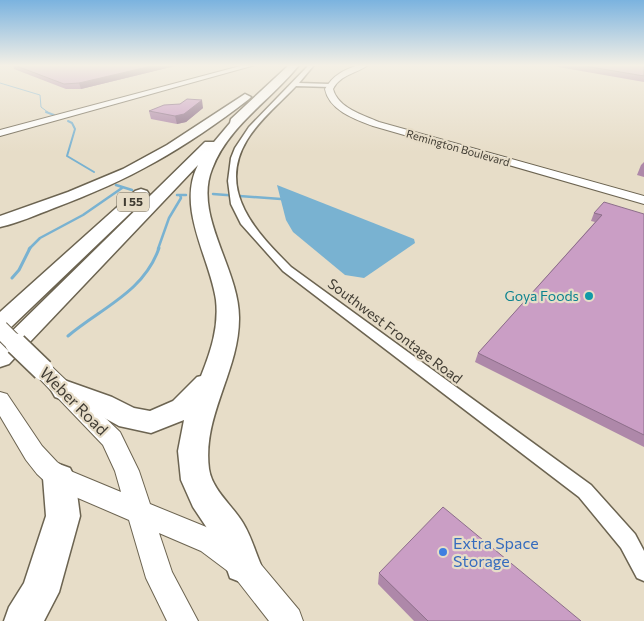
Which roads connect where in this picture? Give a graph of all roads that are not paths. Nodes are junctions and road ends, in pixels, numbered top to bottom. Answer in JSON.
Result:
{"nodes":[{"id":1,"x":145,"y":94,"type":"edge"},
{"id":2,"x":250,"y":94,"type":"edge"},
{"id":3,"x":252,"y":94,"type":"edge"},
{"id":4,"x":264,"y":94,"type":"edge"},
{"id":5,"x":283,"y":94,"type":"edge"},
{"id":6,"x":329,"y":94,"type":"edge"},
{"id":7,"x":246,"y":112,"type":"junction"},
{"id":8,"x":0,"y":135,"type":"edge"},
{"id":9,"x":644,"y":200,"type":"edge"},
{"id":10,"x":0,"y":222,"type":"edge"},
{"id":11,"x":0,"y":327,"type":"edge"},
{"id":12,"x":0,"y":358,"type":"edge"},
{"id":13,"x":217,"y":369,"type":"junction"},
{"id":14,"x":64,"y":390,"type":"junction"},
{"id":15,"x":4,"y":404,"type":"edge"},
{"id":16,"x":59,"y":478,"type":"junction"},
{"id":17,"x":141,"y":512,"type":"junction"},
{"id":18,"x":242,"y":565,"type":"junction"},
{"id":19,"x":644,"y":571,"type":"edge"},
{"id":20,"x":23,"y":621,"type":"edge"},
{"id":21,"x":183,"y":621,"type":"edge"},
{"id":22,"x":288,"y":621,"type":"edge"}],
"edges":[{"from":1,"to":8,"type":"street"},
{"from":2,"to":10,"type":"highway"},
{"from":3,"to":11,"type":"highway","number":"I 55"},
{"from":4,"to":7,"type":"highway","number":"I 55"},
{"from":5,"to":19,"type":"street","name":"Southwest Frontage Road"},
{"from":6,"to":9,"type":"street","name":"Remington Boulevard"},
{"from":7,"to":12,"type":"highway","number":"I 55"},
{"from":7,"to":13,"type":"highway"},
{"from":11,"to":14,"type":"street","name":"Weber Road","bridge":true},
{"from":13,"to":14,"type":"highway"},
{"from":13,"to":18,"type":"highway"},
{"from":14,"to":17,"type":"street","name":"Weber Road"},
{"from":15,"to":16,"type":"street"},
{"from":16,"to":17,"type":"street"},
{"from":16,"to":20,"type":"highway"},
{"from":17,"to":18,"type":"street"},
{"from":17,"to":21,"type":"street","name":"Weber Road"},
{"from":18,"to":22,"type":"street"}]}
